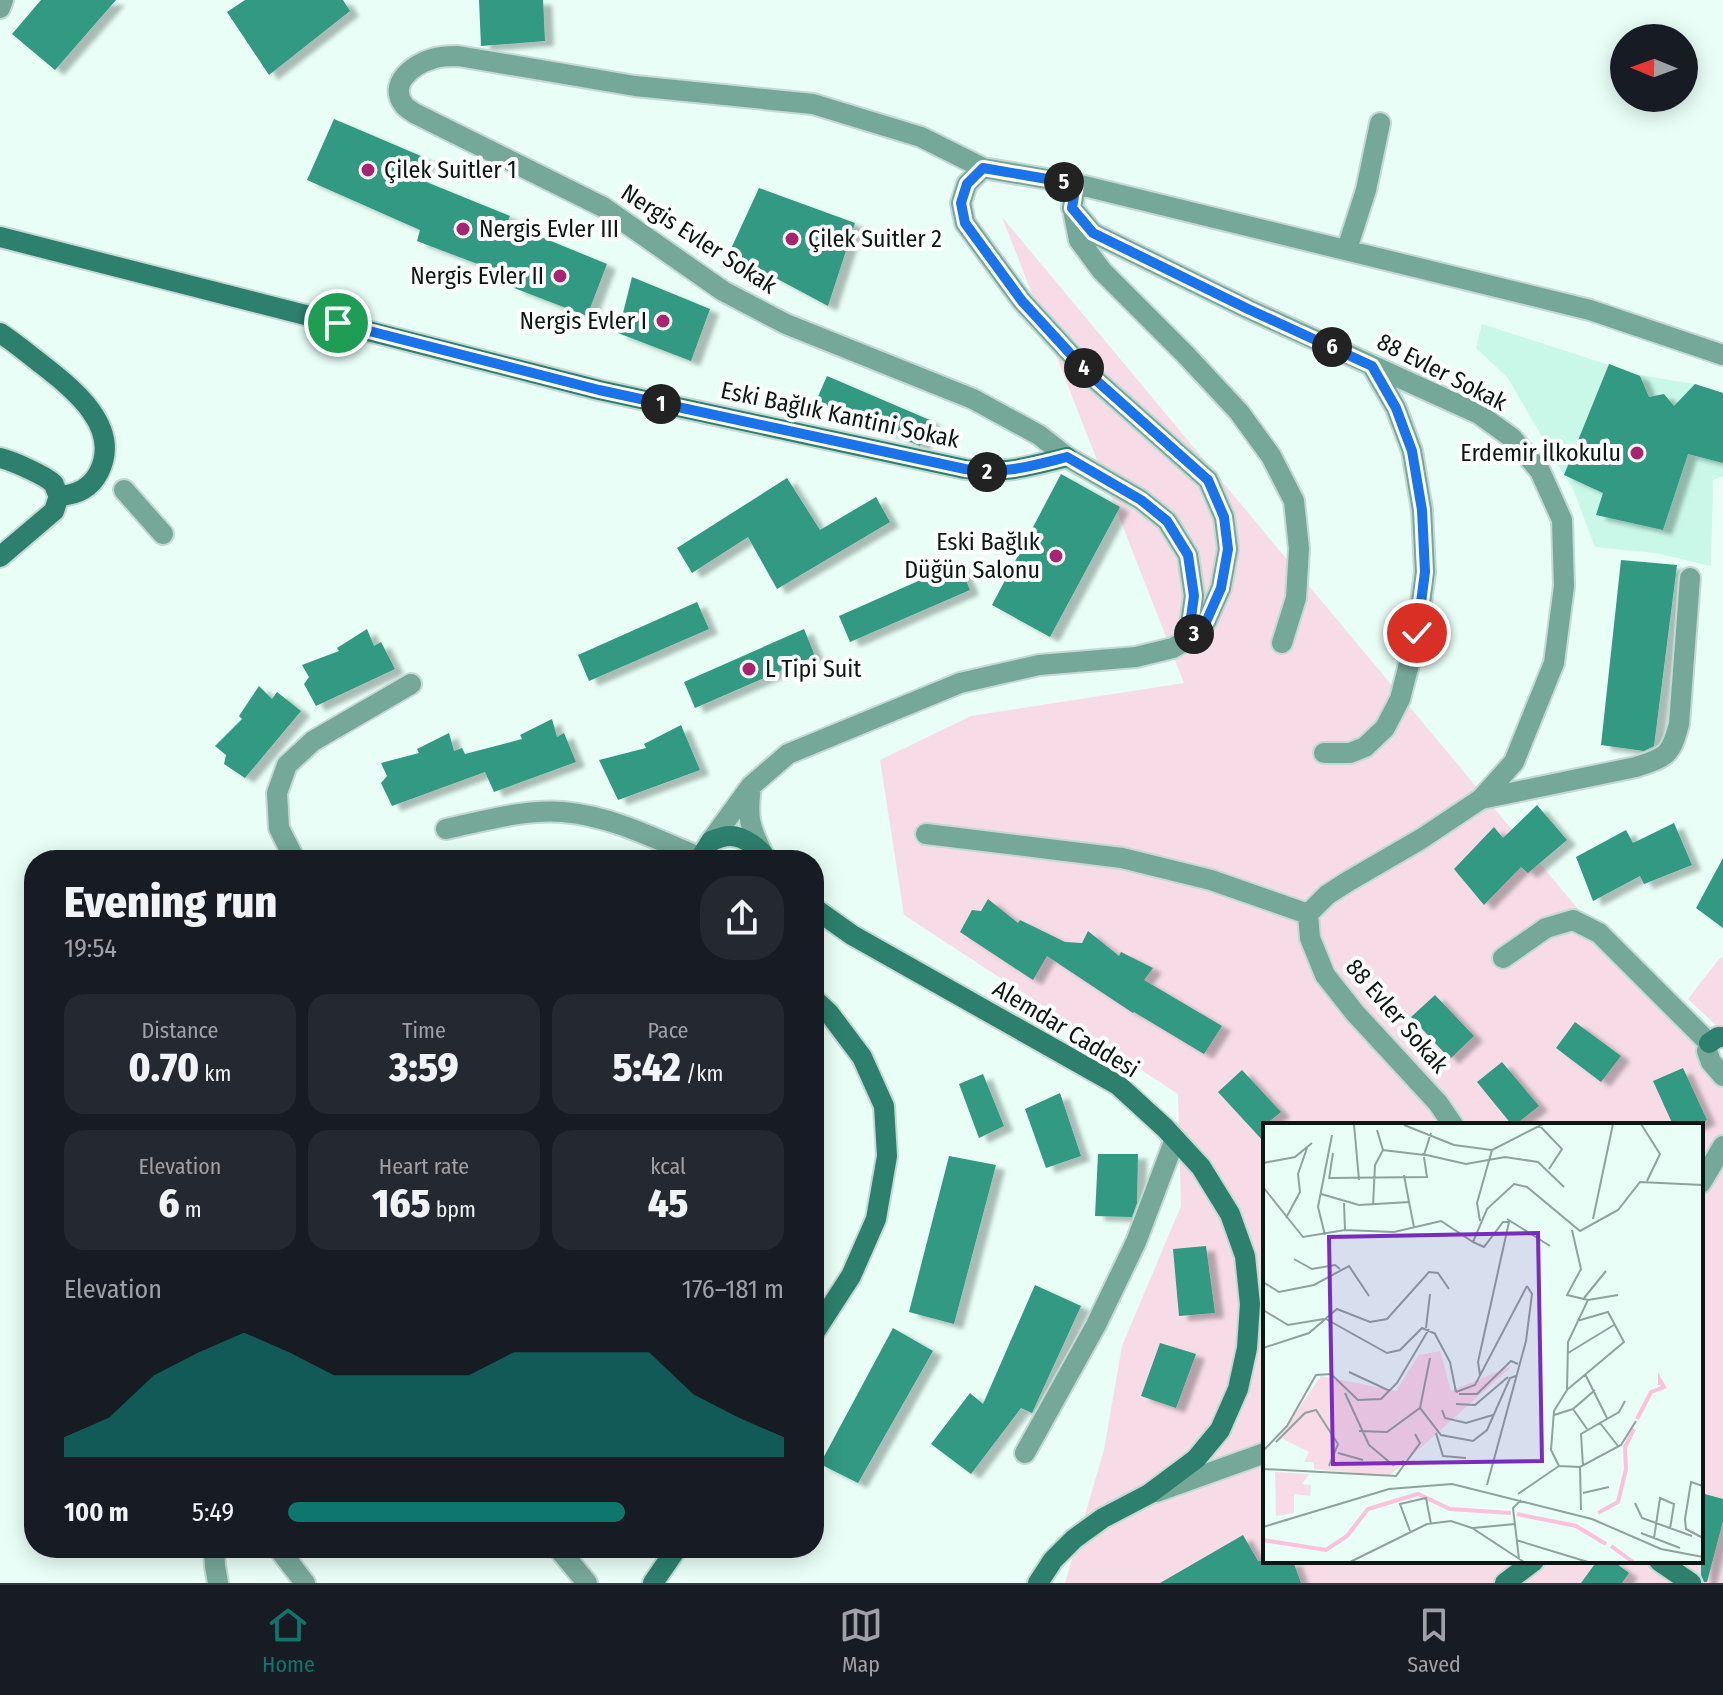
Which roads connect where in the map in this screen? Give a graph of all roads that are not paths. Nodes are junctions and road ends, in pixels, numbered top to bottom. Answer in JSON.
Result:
{"nodes":[{"id":1,"x":3,"y":0,"type":"edge"},
{"id":2,"x":0,"y":8,"type":"edge"},
{"id":3,"x":1380,"y":123,"type":"dead end"},
{"id":4,"x":983,"y":168,"type":"junction"},
{"id":5,"x":1076,"y":184,"type":"junction"},
{"id":6,"x":1072,"y":208,"type":"junction"},
{"id":7,"x":0,"y":237,"type":"edge"},
{"id":8,"x":1347,"y":249,"type":"junction"},
{"id":9,"x":0,"y":333,"type":"edge"},
{"id":10,"x":1723,"y":355,"type":"edge"},
{"id":11,"x":1372,"y":366,"type":"junction"},
{"id":12,"x":1067,"y":457,"type":"junction"},
{"id":13,"x":0,"y":458,"type":"edge"},
{"id":14,"x":124,"y":490,"type":"dead end"},
{"id":15,"x":56,"y":504,"type":"junction"},
{"id":16,"x":163,"y":534,"type":"dead end"},
{"id":17,"x":0,"y":557,"type":"edge"},
{"id":18,"x":1690,"y":578,"type":"dead end"},
{"id":19,"x":1188,"y":639,"type":"junction"},
{"id":20,"x":1282,"y":643,"type":"dead end"},
{"id":21,"x":411,"y":684,"type":"dead end"},
{"id":22,"x":1324,"y":753,"type":"dead end"},
{"id":23,"x":751,"y":786,"type":"junction"},
{"id":24,"x":1481,"y":799,"type":"junction"},
{"id":25,"x":446,"y":829,"type":"dead end"},
{"id":26,"x":926,"y":834,"type":"dead end"},
{"id":27,"x":290,"y":850,"type":"edge"},
{"id":28,"x":694,"y":850,"type":"edge"},
{"id":29,"x":705,"y":850,"type":"edge"},
{"id":30,"x":708,"y":850,"type":"edge"},
{"id":31,"x":758,"y":850,"type":"edge"},
{"id":32,"x":762,"y":850,"type":"edge"},
{"id":33,"x":1308,"y":914,"type":"junction"},
{"id":34,"x":824,"y":915,"type":"edge"},
{"id":35,"x":1503,"y":958,"type":"dead end"},
{"id":36,"x":824,"y":1008,"type":"edge"},
{"id":37,"x":1716,"y":1040,"type":"edge"},
{"id":38,"x":1723,"y":1076,"type":"edge"},
{"id":39,"x":1452,"y":1123,"type":"edge"},
{"id":40,"x":1175,"y":1139,"type":"junction"},
{"id":41,"x":1723,"y":1146,"type":"edge"},
{"id":42,"x":1703,"y":1180,"type":"edge"},
{"id":43,"x":824,"y":1318,"type":"edge"},
{"id":44,"x":1025,"y":1453,"type":"dead end"},
{"id":45,"x":1263,"y":1454,"type":"edge"},
{"id":46,"x":1149,"y":1494,"type":"junction"},
{"id":47,"x":215,"y":1558,"type":"edge"},
{"id":48,"x":286,"y":1558,"type":"edge"},
{"id":49,"x":566,"y":1558,"type":"edge"},
{"id":50,"x":670,"y":1558,"type":"edge"},
{"id":51,"x":1531,"y":1563,"type":"edge"},
{"id":52,"x":1662,"y":1563,"type":"edge"},
{"id":53,"x":218,"y":1583,"type":"edge"},
{"id":54,"x":305,"y":1583,"type":"edge"},
{"id":55,"x":587,"y":1583,"type":"edge"},
{"id":56,"x":653,"y":1583,"type":"edge"},
{"id":57,"x":1038,"y":1583,"type":"edge"},
{"id":58,"x":1505,"y":1583,"type":"edge"},
{"id":59,"x":1691,"y":1583,"type":"edge"}],
"edges":[{"from":1,"to":2,"type":"street"},
{"from":3,"to":8,"type":"street"},
{"from":4,"to":5,"type":"street"},
{"from":4,"to":12,"type":"street","name":"Nergis Evler Sokak"},
{"from":4,"to":19,"type":"street"},
{"from":5,"to":6,"type":"street"},
{"from":5,"to":8,"type":"street"},
{"from":6,"to":11,"type":"street","name":"88 Evler Sokak"},
{"from":6,"to":20,"type":"street"},
{"from":7,"to":12,"type":"street","name":"Eski Bağlık Kantini Sokak"},
{"from":8,"to":10,"type":"street"},
{"from":9,"to":15,"type":"street"},
{"from":11,"to":22,"type":"street"},
{"from":11,"to":24,"type":"street","name":"88 Evler Sokak"},
{"from":12,"to":19,"type":"street"},
{"from":13,"to":15,"type":"street"},
{"from":14,"to":16,"type":"street"},
{"from":15,"to":17,"type":"street"},
{"from":18,"to":24,"type":"street"},
{"from":19,"to":23,"type":"street"},
{"from":21,"to":27,"type":"street"},
{"from":23,"to":29,"type":"street"},
{"from":23,"to":32,"type":"street"},
{"from":24,"to":33,"type":"street","name":"88 Evler Sokak"},
{"from":25,"to":28,"type":"street"},
{"from":26,"to":33,"type":"street"},
{"from":30,"to":31,"type":"street"},
{"from":33,"to":39,"type":"street","name":"88 Evler Sokak"},
{"from":34,"to":40,"type":"street","name":"Alemdar Caddesi"},
{"from":35,"to":37,"type":"street"},
{"from":36,"to":43,"type":"street"},
{"from":37,"to":38,"type":"street"},
{"from":40,"to":44,"type":"street"},
{"from":40,"to":46,"type":"street","name":"Alemdar Caddesi"},
{"from":41,"to":42,"type":"street"},
{"from":45,"to":46,"type":"street"},
{"from":46,"to":57,"type":"street","name":"Alemdar Caddesi"},
{"from":47,"to":53,"type":"street"},
{"from":48,"to":54,"type":"street"},
{"from":49,"to":55,"type":"street"},
{"from":50,"to":56,"type":"street"},
{"from":51,"to":58,"type":"street"},
{"from":52,"to":59,"type":"street"}]}
